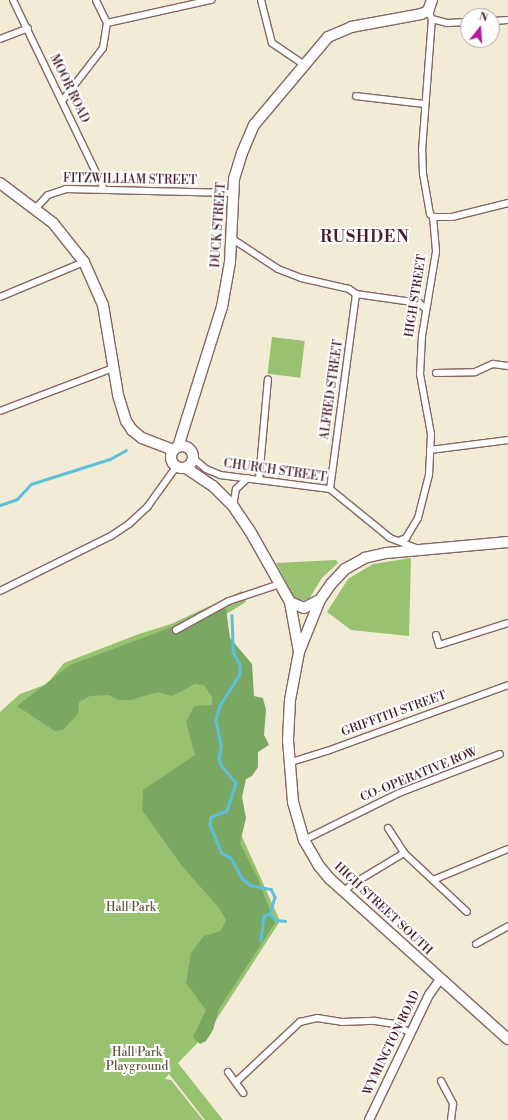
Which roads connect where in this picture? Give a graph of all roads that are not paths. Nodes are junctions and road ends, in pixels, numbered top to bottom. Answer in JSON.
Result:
{"nodes":[{"id":1,"x":13,"y":0,"type":"edge"},
{"id":2,"x":96,"y":0,"type":"edge"},
{"id":3,"x":211,"y":0,"type":"edge"},
{"id":4,"x":261,"y":0,"type":"edge"},
{"id":5,"x":432,"y":0,"type":"edge"},
{"id":6,"x":430,"y":15,"type":"junction"},
{"id":7,"x":460,"y":22,"type":"edge"},
{"id":8,"x":107,"y":23,"type":"junction"},
{"id":9,"x":28,"y":28,"type":"junction"},
{"id":10,"x":0,"y":39,"type":"edge"},
{"id":11,"x":303,"y":64,"type":"junction"},
{"id":12,"x":356,"y":96,"type":"dead end"},
{"id":13,"x":62,"y":100,"type":"junction"},
{"id":14,"x":424,"y":104,"type":"junction"},
{"id":15,"x":0,"y":183,"type":"edge"},
{"id":16,"x":104,"y":189,"type":"junction"},
{"id":17,"x":232,"y":192,"type":"junction"},
{"id":18,"x":508,"y":203,"type":"edge"},
{"id":19,"x":35,"y":209,"type":"junction"},
{"id":20,"x":433,"y":217,"type":"junction"},
{"id":21,"x":231,"y":238,"type":"junction"},
{"id":22,"x":84,"y":262,"type":"junction"},
{"id":23,"x":356,"y":294,"type":"junction"},
{"id":24,"x":0,"y":297,"type":"edge"},
{"id":25,"x":426,"y":310,"type":"junction"},
{"id":26,"x":508,"y":366,"type":"edge"},
{"id":27,"x":113,"y":368,"type":"junction"},
{"id":28,"x":436,"y":373,"type":"dead end"},
{"id":29,"x":268,"y":379,"type":"dead end"},
{"id":30,"x":0,"y":411,"type":"edge"},
{"id":31,"x":508,"y":440,"type":"edge"},
{"id":32,"x":176,"y":448,"type":"junction"},
{"id":33,"x":430,"y":450,"type":"junction"},
{"id":34,"x":194,"y":458,"type":"junction"},
{"id":35,"x":181,"y":468,"type":"junction"},
{"id":36,"x":248,"y":478,"type":"junction"},
{"id":37,"x":259,"y":479,"type":"junction"},
{"id":38,"x":330,"y":489,"type":"junction"},
{"id":39,"x":233,"y":506,"type":"junction"},
{"id":40,"x":390,"y":538,"type":"junction"},
{"id":41,"x":399,"y":541,"type":"junction"},
{"id":42,"x":508,"y":542,"type":"edge"},
{"id":43,"x":422,"y":550,"type":"junction"},
{"id":44,"x":386,"y":553,"type":"junction"},
{"id":45,"x":280,"y":584,"type":"junction"},
{"id":46,"x":0,"y":591,"type":"edge"},
{"id":47,"x":320,"y":600,"type":"junction"},
{"id":48,"x":290,"y":602,"type":"junction"},
{"id":49,"x":508,"y":623,"type":"edge"},
{"id":50,"x":176,"y":630,"type":"dead end"},
{"id":51,"x":436,"y":635,"type":"dead end"},
{"id":52,"x":299,"y":652,"type":"junction"},
{"id":53,"x":508,"y":685,"type":"edge"},
{"id":54,"x":500,"y":754,"type":"dead end"},
{"id":55,"x":288,"y":763,"type":"junction"},
{"id":56,"x":388,"y":828,"type":"dead end"},
{"id":57,"x":304,"y":840,"type":"junction"},
{"id":58,"x":508,"y":849,"type":"edge"},
{"id":59,"x":404,"y":853,"type":"junction"},
{"id":60,"x":433,"y":880,"type":"junction"},
{"id":61,"x":344,"y":892,"type":"junction"},
{"id":62,"x":467,"y":912,"type":"dead end"},
{"id":63,"x":508,"y":926,"type":"edge"},
{"id":64,"x":476,"y":944,"type":"dead end"},
{"id":65,"x":440,"y":979,"type":"junction"},
{"id":66,"x":411,"y":1032,"type":"junction"},
{"id":67,"x":508,"y":1039,"type":"edge"},
{"id":68,"x":228,"y":1072,"type":"dead end"},
{"id":69,"x":441,"y":1081,"type":"dead end"},
{"id":70,"x":236,"y":1082,"type":"junction"},
{"id":71,"x":244,"y":1093,"type":"dead end"},
{"id":72,"x":369,"y":1120,"type":"edge"},
{"id":73,"x":451,"y":1120,"type":"edge"}],
"edges":[{"from":1,"to":9,"type":"street","name":"MOOR ROAD"},
{"from":2,"to":8,"type":"street"},
{"from":3,"to":8,"type":"street"},
{"from":4,"to":11,"type":"street"},
{"from":5,"to":6,"type":"main road","name":"HIGH STREET"},
{"from":6,"to":7,"type":"street"},
{"from":6,"to":11,"type":"main road","name":"DUCK STREET"},
{"from":6,"to":14,"type":"street","name":"HIGH STREET"},
{"from":8,"to":13,"type":"street"},
{"from":9,"to":10,"type":"street"},
{"from":9,"to":13,"type":"street","name":"MOOR ROAD"},
{"from":11,"to":17,"type":"main road","name":"DUCK STREET"},
{"from":12,"to":14,"type":"street"},
{"from":13,"to":16,"type":"street","name":"MOOR ROAD"},
{"from":14,"to":20,"type":"street","name":"HIGH STREET"},
{"from":15,"to":19,"type":"main road"},
{"from":16,"to":17,"type":"street","name":"FITZWILLIAM STREET"},
{"from":16,"to":19,"type":"street","name":"FITZWILLIAM STREET"},
{"from":17,"to":21,"type":"main road","name":"DUCK STREET"},
{"from":18,"to":20,"type":"street"},
{"from":19,"to":22,"type":"main road"},
{"from":20,"to":25,"type":"street","name":"HIGH STREET"},
{"from":21,"to":23,"type":"street"},
{"from":21,"to":32,"type":"main road","name":"DUCK STREET"},
{"from":22,"to":24,"type":"street"},
{"from":22,"to":27,"type":"main road"},
{"from":23,"to":25,"type":"street"},
{"from":23,"to":38,"type":"street","name":"ALFRED STREET"},
{"from":25,"to":33,"type":"street","name":"HIGH STREET"},
{"from":26,"to":28,"type":"street"},
{"from":27,"to":30,"type":"street"},
{"from":27,"to":32,"type":"main road"},
{"from":29,"to":37,"type":"street"},
{"from":31,"to":33,"type":"street"},
{"from":32,"to":34,"type":"main road"},
{"from":32,"to":35,"type":"main road"},
{"from":33,"to":41,"type":"street","name":"HIGH STREET"},
{"from":34,"to":35,"type":"main road"},
{"from":34,"to":36,"type":"street","name":"CHURCH STREET"},
{"from":35,"to":39,"type":"main road"},
{"from":35,"to":46,"type":"street"},
{"from":36,"to":37,"type":"street","name":"CHURCH STREET"},
{"from":36,"to":39,"type":"street"},
{"from":37,"to":38,"type":"street","name":"CHURCH STREET"},
{"from":38,"to":40,"type":"street","name":"CHURCH STREET"},
{"from":39,"to":45,"type":"main road"},
{"from":40,"to":41,"type":"street","name":"CHURCH STREET"},
{"from":40,"to":44,"type":"street"},
{"from":41,"to":43,"type":"street","name":"CHURCH STREET"},
{"from":42,"to":43,"type":"main road"},
{"from":43,"to":44,"type":"main road"},
{"from":44,"to":47,"type":"main road"},
{"from":45,"to":48,"type":"main road"},
{"from":45,"to":50,"type":"street"},
{"from":47,"to":48,"type":"main road"},
{"from":47,"to":52,"type":"main road","name":"HIGH STREET SOUTH"},
{"from":48,"to":52,"type":"main road"},
{"from":49,"to":51,"type":"street"},
{"from":52,"to":55,"type":"main road","name":"HIGH STREET SOUTH"},
{"from":53,"to":55,"type":"street","name":"GRIFFITH STREET"},
{"from":54,"to":57,"type":"street","name":"CO-OPERATIVE ROW"},
{"from":55,"to":57,"type":"main road","name":"HIGH STREET SOUTH"},
{"from":56,"to":59,"type":"street"},
{"from":57,"to":61,"type":"main road","name":"HIGH STREET SOUTH"},
{"from":58,"to":60,"type":"street"},
{"from":59,"to":60,"type":"street"},
{"from":59,"to":61,"type":"street"},
{"from":60,"to":62,"type":"street"},
{"from":61,"to":65,"type":"main road","name":"HIGH STREET SOUTH"},
{"from":63,"to":64,"type":"street"},
{"from":65,"to":66,"type":"street","name":"WYMINGTON ROAD"},
{"from":65,"to":67,"type":"main road","name":"HIGH STREET SOUTH"},
{"from":66,"to":70,"type":"street"},
{"from":66,"to":72,"type":"street","name":"WYMINGTON ROAD"},
{"from":68,"to":70,"type":"street"},
{"from":69,"to":73,"type":"street"},
{"from":70,"to":71,"type":"street"}]}
